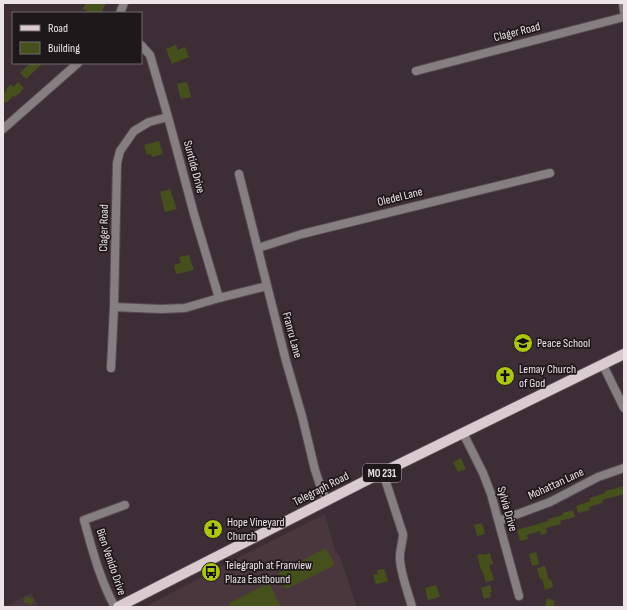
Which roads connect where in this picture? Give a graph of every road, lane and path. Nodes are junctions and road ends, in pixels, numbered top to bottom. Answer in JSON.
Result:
{"nodes":[{"id":1,"x":623,"y":3,"type":"edge"},
{"id":2,"x":624,"y":11,"type":"edge"},
{"id":3,"x":624,"y":17,"type":"edge"},
{"id":4,"x":142,"y":46,"type":"edge"},
{"id":5,"x":77,"y":64,"type":"edge"},
{"id":6,"x":416,"y":71,"type":"dead end"},
{"id":7,"x":168,"y":117,"type":"junction"},
{"id":8,"x":3,"y":130,"type":"edge"},
{"id":9,"x":550,"y":172,"type":"dead end"},
{"id":10,"x":238,"y":174,"type":"dead end"},
{"id":11,"x":258,"y":248,"type":"junction"},
{"id":12,"x":267,"y":286,"type":"junction"},
{"id":13,"x":219,"y":298,"type":"junction"},
{"id":14,"x":114,"y":307,"type":"junction"},
{"id":15,"x":624,"y":354,"type":"edge"},
{"id":16,"x":603,"y":365,"type":"junction"},
{"id":17,"x":111,"y":368,"type":"dead end"},
{"id":18,"x":624,"y":408,"type":"edge"},
{"id":19,"x":463,"y":433,"type":"junction"},
{"id":20,"x":624,"y":468,"type":"edge"},
{"id":21,"x":383,"y":473,"type":"junction"},
{"id":22,"x":327,"y":501,"type":"junction"},
{"id":23,"x":125,"y":505,"type":"dead end"},
{"id":24,"x":499,"y":521,"type":"junction"},
{"id":25,"x":519,"y":596,"type":"dead end"},
{"id":26,"x":116,"y":607,"type":"edge"},
{"id":27,"x":412,"y":607,"type":"edge"}],
"edges":[{"from":1,"to":2,"type":"street"},
{"from":3,"to":6,"type":"street","name":"Clager Road"},
{"from":4,"to":7,"type":"street","name":"Suntide Drive"},
{"from":5,"to":8,"type":"street"},
{"from":7,"to":13,"type":"street","name":"Suntide Drive"},
{"from":7,"to":14,"type":"street","name":"Clager Road"},
{"from":9,"to":11,"type":"street","name":"Oledel Lane"},
{"from":10,"to":11,"type":"street","name":"Franru Lane"},
{"from":11,"to":12,"type":"street","name":"Franru Lane"},
{"from":12,"to":13,"type":"street"},
{"from":12,"to":22,"type":"street","name":"Franru Lane"},
{"from":13,"to":14,"type":"street"},
{"from":14,"to":17,"type":"street","name":"Clager Road"},
{"from":15,"to":16,"type":"main road","name":"Telegraph Road","number":"MO 231"},
{"from":16,"to":18,"type":"street"},
{"from":16,"to":19,"type":"main road","name":"Telegraph Road","number":"MO 231"},
{"from":19,"to":21,"type":"main road","name":"Telegraph Road","number":"MO 231"},
{"from":19,"to":24,"type":"street","name":"Sylvia Drive"},
{"from":20,"to":24,"type":"street","name":"Mohattan Lane"},
{"from":21,"to":22,"type":"main road","name":"Telegraph Road","number":"MO 231"},
{"from":21,"to":27,"type":"street"},
{"from":22,"to":26,"type":"main road","name":"Telegraph Road","number":"MO 231"},
{"from":23,"to":26,"type":"street","name":"Bien Venido Drive"},
{"from":24,"to":25,"type":"street","name":"Sylvia Drive"}]}
